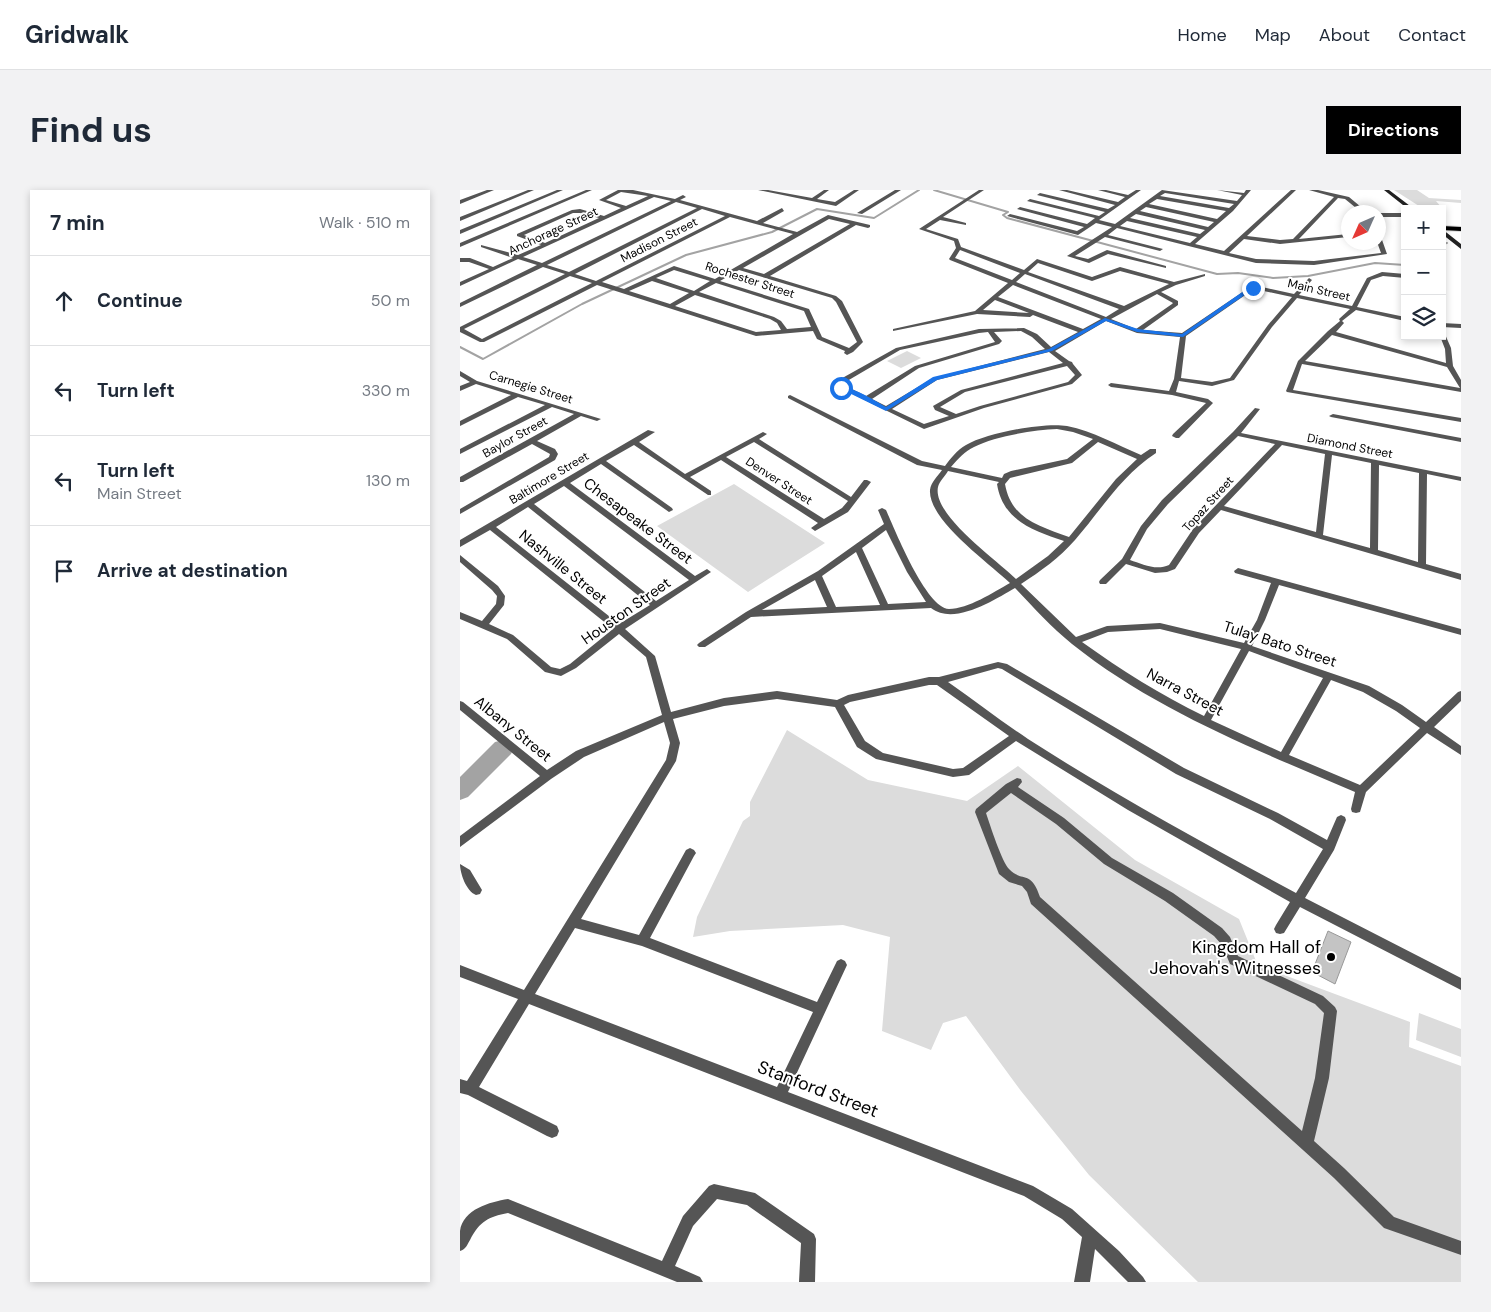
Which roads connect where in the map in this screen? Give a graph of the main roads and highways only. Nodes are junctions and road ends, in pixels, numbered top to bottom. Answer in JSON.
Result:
{"nodes":[{"id":1,"x":1386,"y":190,"type":"edge"},
{"id":2,"x":1407,"y":205,"type":"edge"},
{"id":3,"x":1461,"y":229,"type":"edge"},
{"id":4,"x":1446,"y":230,"type":"edge"},
{"id":5,"x":1446,"y":234,"type":"edge"},
{"id":6,"x":1461,"y":247,"type":"edge"}],
"edges":[{"from":1,"to":2,"type":"main road"},
{"from":3,"to":4,"type":"highway"},
{"from":5,"to":6,"type":"main road"}]}
